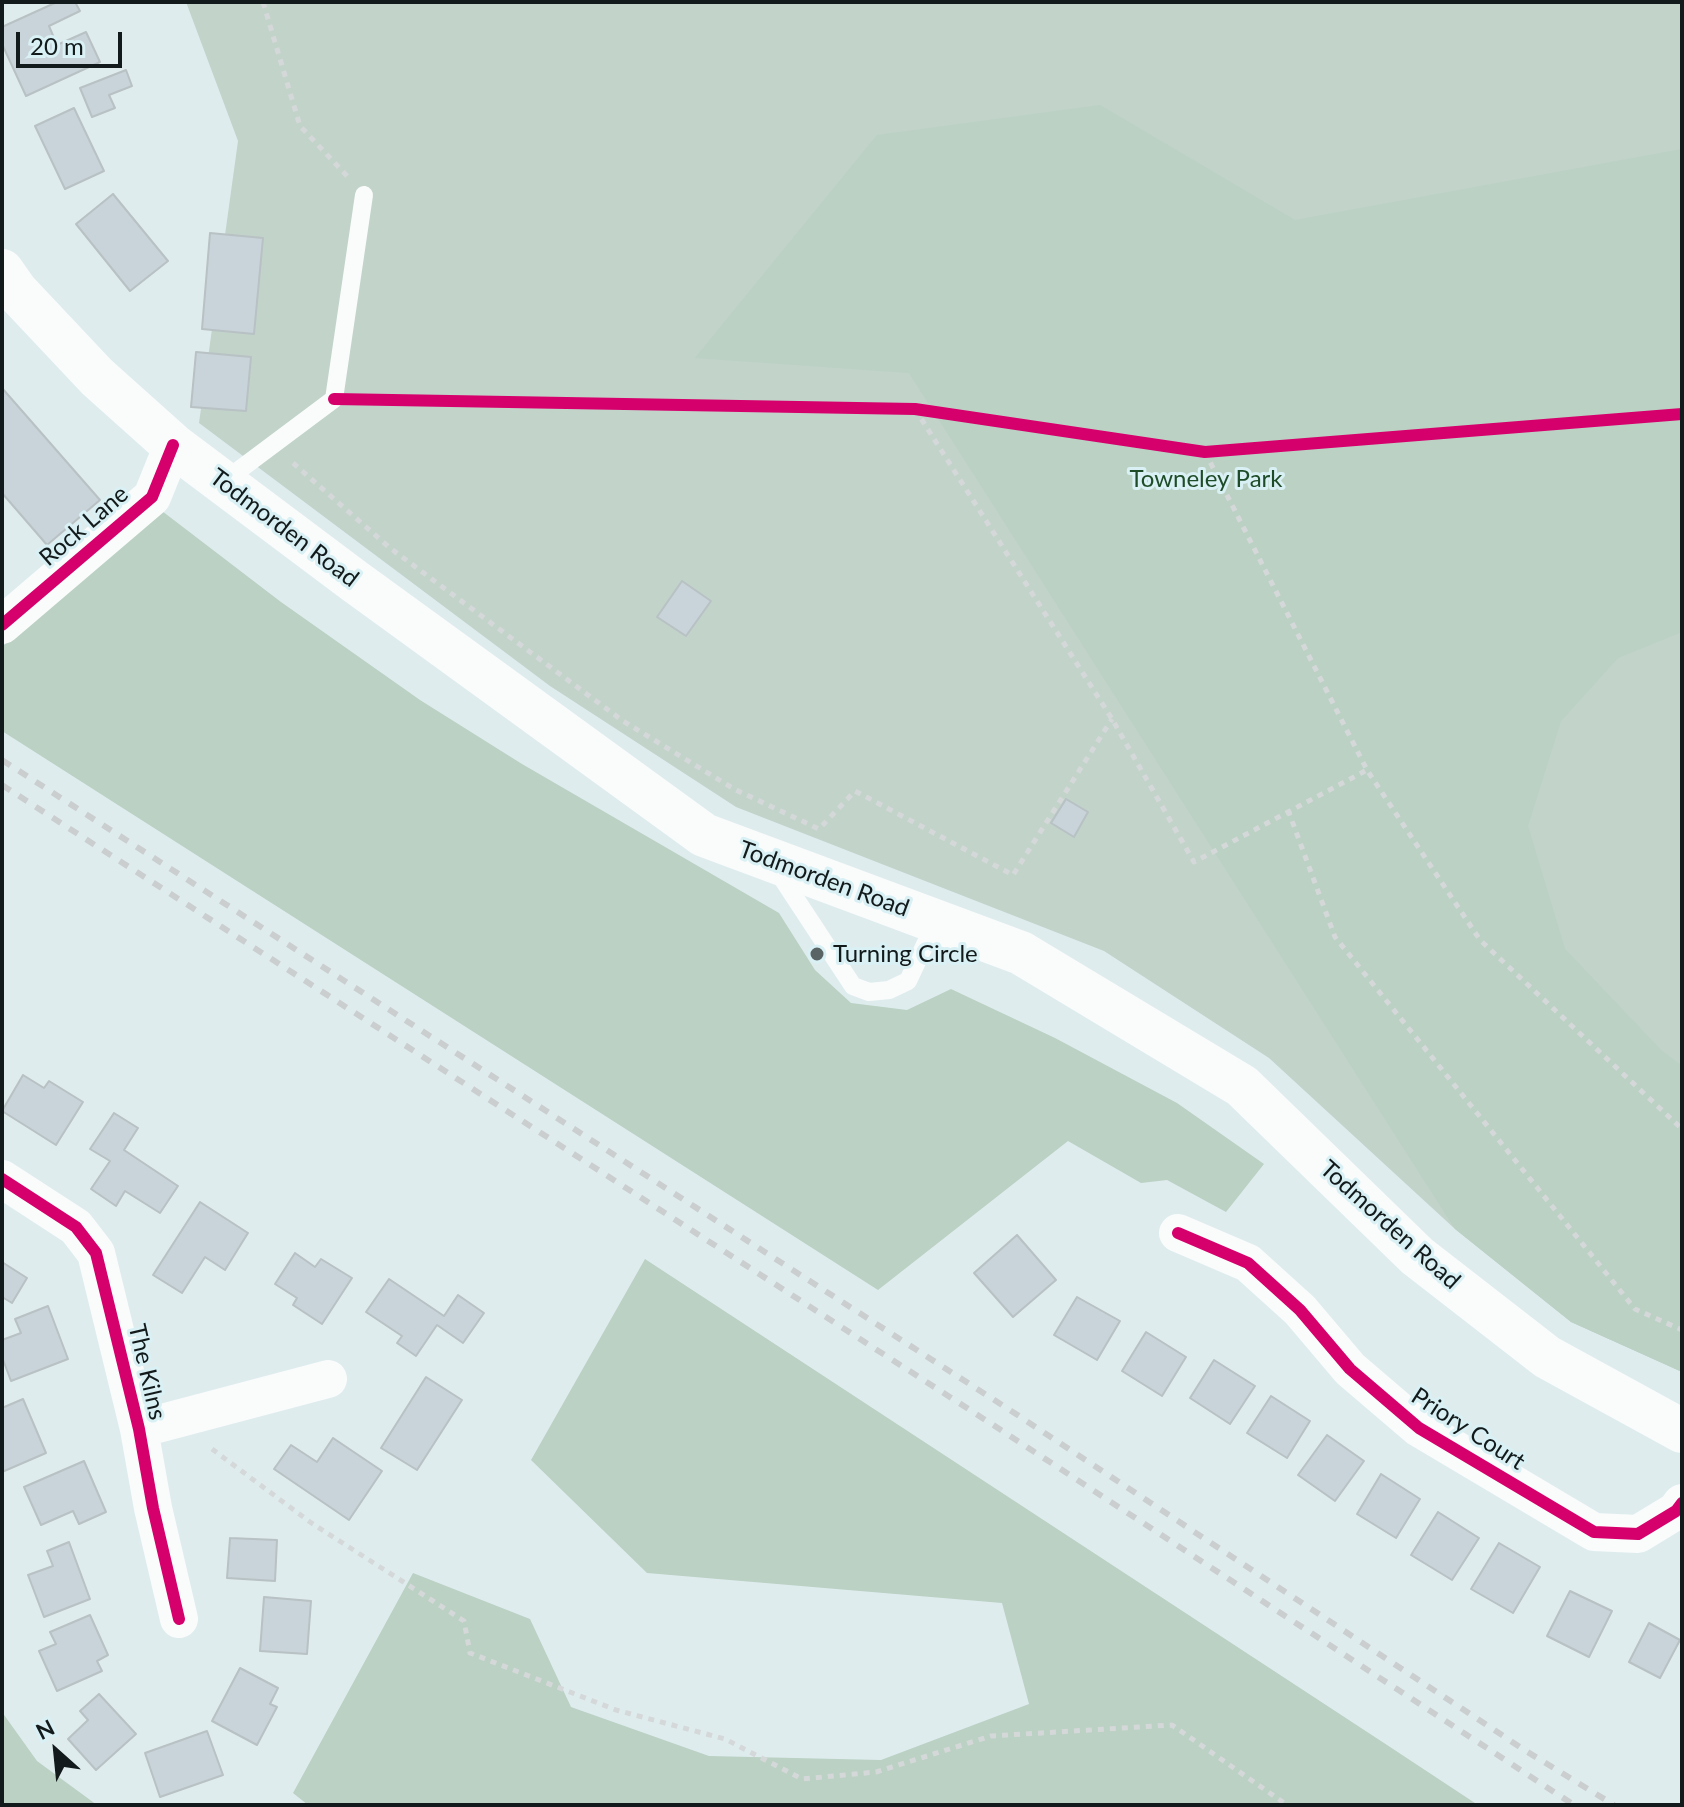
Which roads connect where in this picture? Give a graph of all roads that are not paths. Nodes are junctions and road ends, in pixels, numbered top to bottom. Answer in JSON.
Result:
{"nodes":[{"id":1,"x":364,"y":195,"type":"road end"},
{"id":2,"x":2,"y":271,"type":"edge"},
{"id":3,"x":173,"y":445,"type":"junction"},
{"id":4,"x":222,"y":482,"type":"junction"},
{"id":5,"x":2,"y":625,"type":"edge"},
{"id":6,"x":770,"y":860,"type":"junction"},
{"id":7,"x":936,"y":921,"type":"junction"},
{"id":8,"x":2,"y":1179,"type":"edge"},
{"id":9,"x":1178,"y":1233,"type":"dead end"},
{"id":10,"x":328,"y":1379,"type":"dead end"},
{"id":11,"x":156,"y":1424,"type":"junction"},
{"id":12,"x":1682,"y":1431,"type":"edge"},
{"id":13,"x":1682,"y":1503,"type":"edge"},
{"id":14,"x":179,"y":1619,"type":"dead end"}],
"edges":[{"from":1,"to":4,"type":"lane"},
{"from":2,"to":3,"type":"highway","name":"Todmorden Road"},
{"from":3,"to":4,"type":"highway","name":"Todmorden Road"},
{"from":3,"to":5,"type":"street","name":"Rock Lane"},
{"from":4,"to":6,"type":"highway","name":"Todmorden Road"},
{"from":6,"to":7,"type":"highway","name":"Todmorden Road"},
{"from":6,"to":7,"type":"lane"},
{"from":7,"to":12,"type":"highway","name":"Todmorden Road"},
{"from":8,"to":11,"type":"street","name":"The Kilns"},
{"from":9,"to":13,"type":"street","name":"Priory Court"},
{"from":10,"to":11,"type":"street","name":"The Kilns"},
{"from":11,"to":14,"type":"street","name":"The Kilns"}]}
